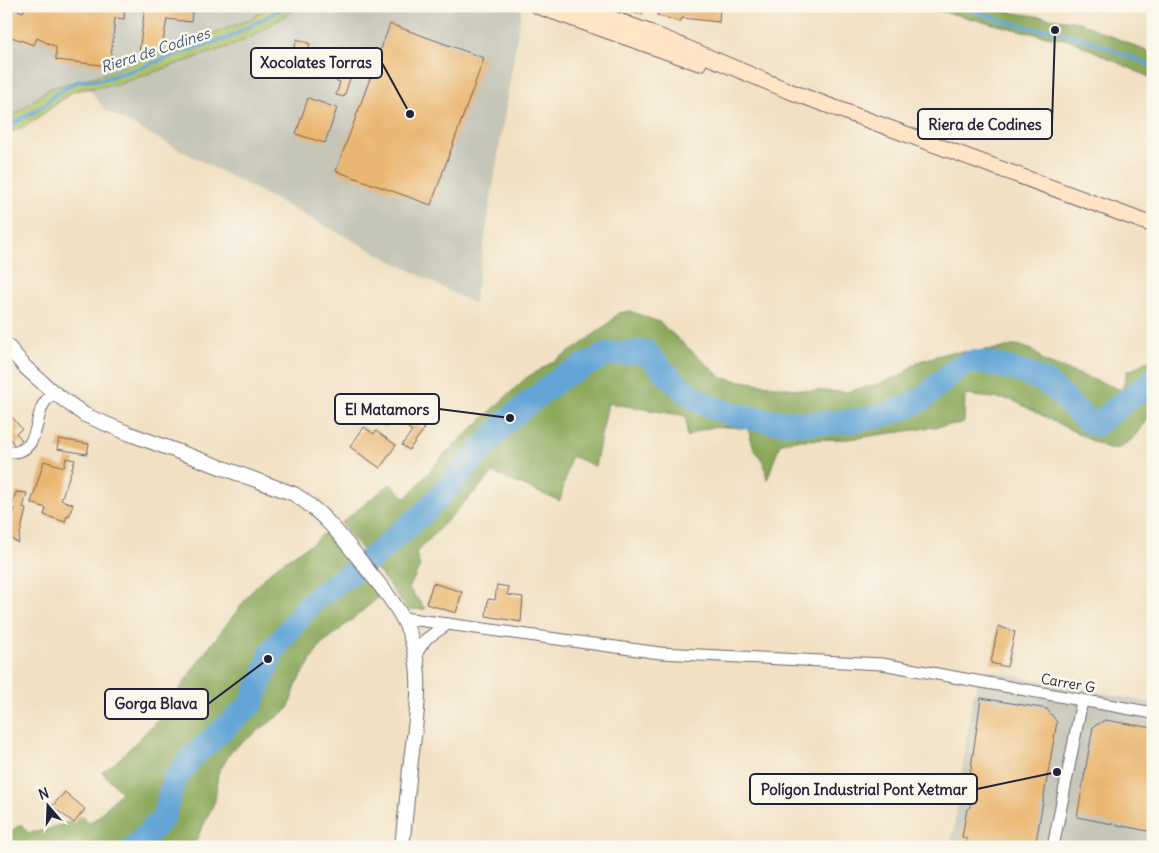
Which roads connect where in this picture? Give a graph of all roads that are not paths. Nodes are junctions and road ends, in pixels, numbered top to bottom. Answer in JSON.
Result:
{"nodes":[{"id":1,"x":537,"y":6,"type":"edge"},
{"id":2,"x":555,"y":6,"type":"edge"},
{"id":3,"x":576,"y":6,"type":"edge"},
{"id":4,"x":665,"y":51,"type":"junction"},
{"id":5,"x":789,"y":91,"type":"junction"},
{"id":6,"x":1153,"y":225,"type":"edge"},
{"id":7,"x":6,"y":344,"type":"edge"},
{"id":8,"x":53,"y":392,"type":"junction"},
{"id":9,"x":6,"y":452,"type":"edge"},
{"id":10,"x":403,"y":618,"type":"junction"},
{"id":11,"x":448,"y":624,"type":"junction"},
{"id":12,"x":416,"y":654,"type":"junction"},
{"id":13,"x":1082,"y":701,"type":"junction"},
{"id":14,"x":1153,"y":713,"type":"edge"},
{"id":15,"x":402,"y":847,"type":"edge"},
{"id":16,"x":1053,"y":847,"type":"edge"}],
"edges":[{"from":1,"to":4,"type":"main road"},
{"from":2,"to":3,"type":"main road"},
{"from":3,"to":4,"type":"main road"},
{"from":3,"to":5,"type":"main road"},
{"from":4,"to":5,"type":"main road"},
{"from":5,"to":6,"type":"main road"},
{"from":7,"to":8,"type":"street"},
{"from":8,"to":9,"type":"street"},
{"from":8,"to":10,"type":"street"},
{"from":10,"to":11,"type":"street","name":"Carrer G"},
{"from":10,"to":12,"type":"street"},
{"from":11,"to":12,"type":"street"},
{"from":11,"to":13,"type":"street","name":"Carrer G"},
{"from":12,"to":15,"type":"street"},
{"from":13,"to":14,"type":"street","name":"Carrer G"},
{"from":13,"to":16,"type":"street"}]}
